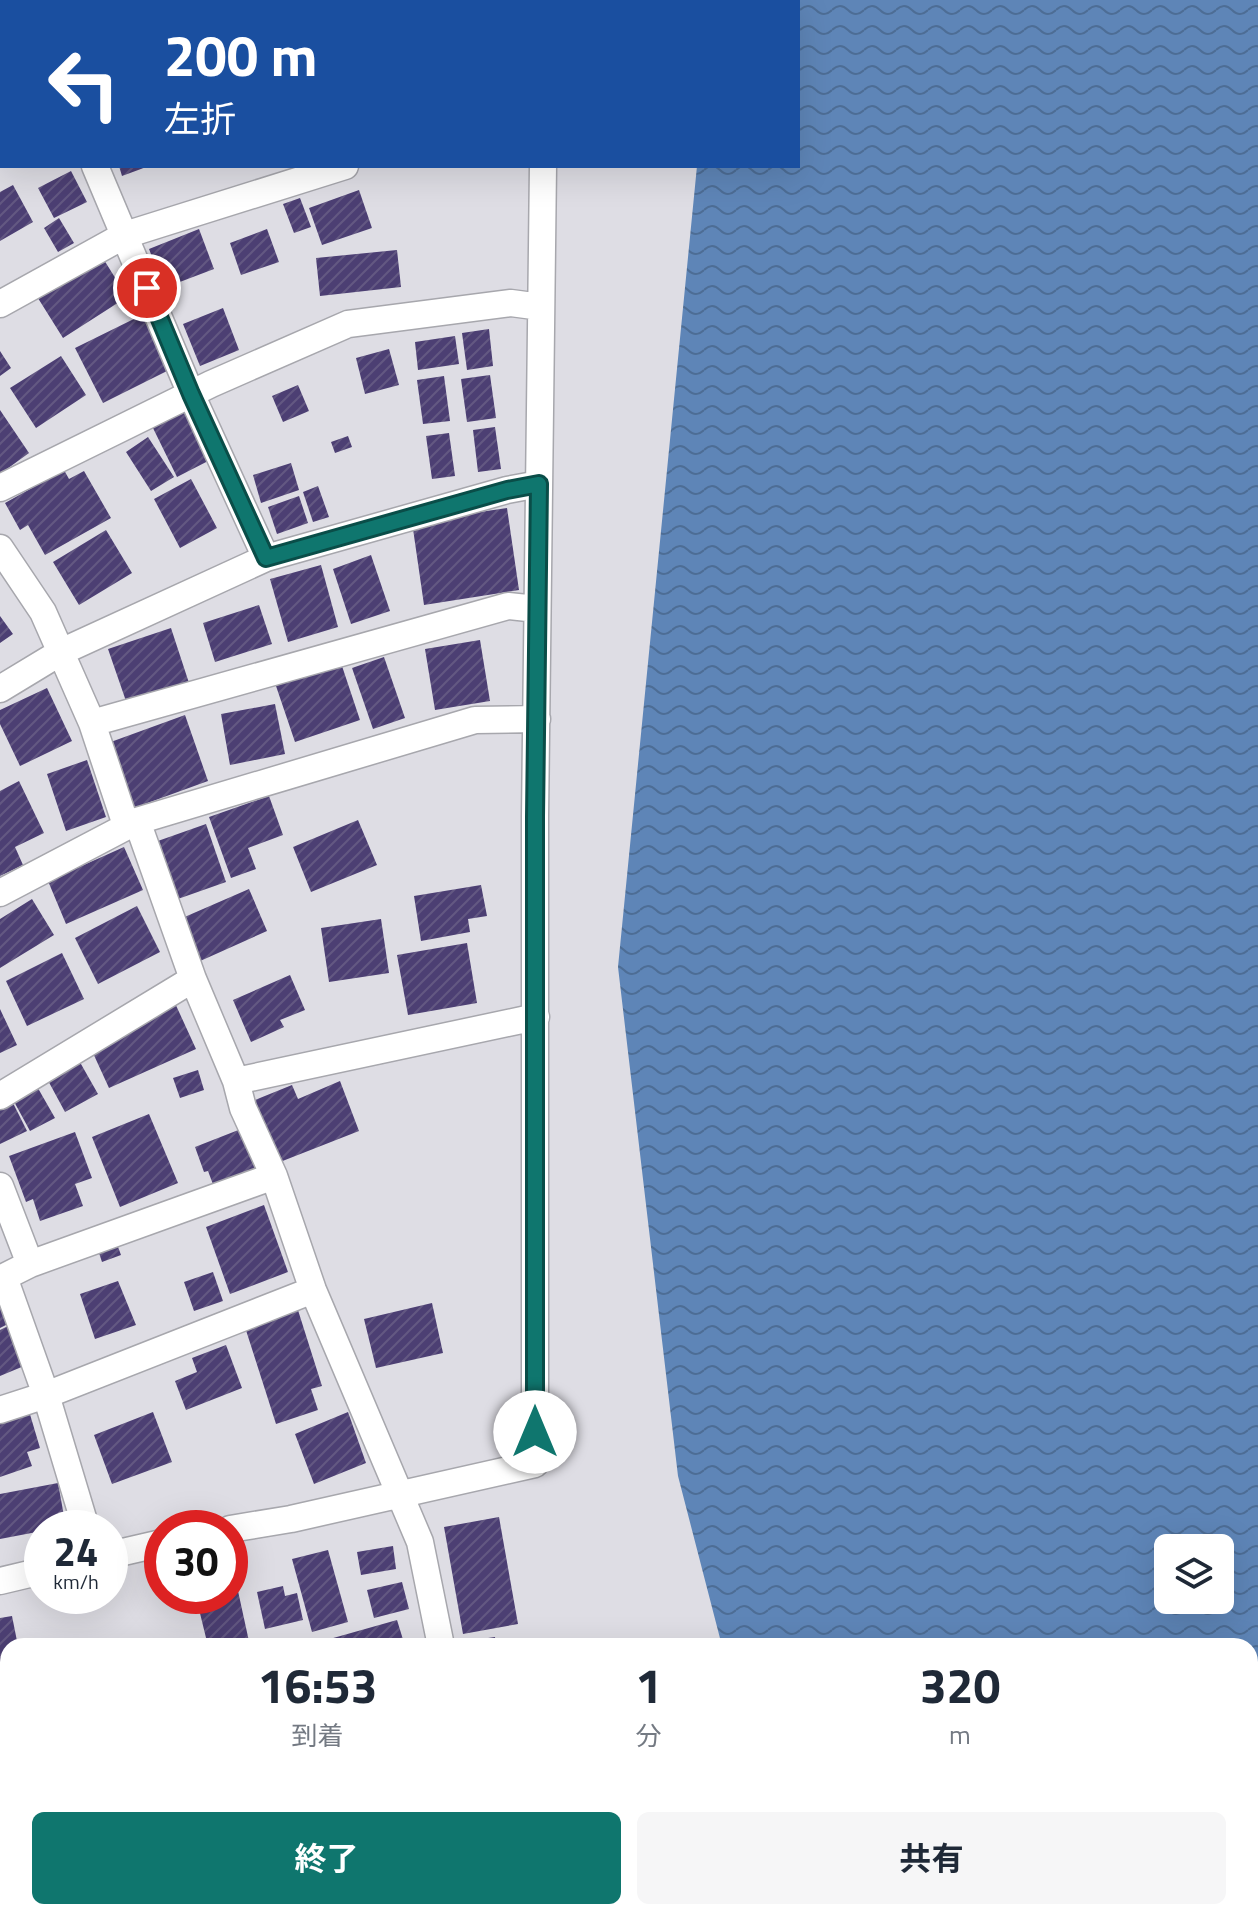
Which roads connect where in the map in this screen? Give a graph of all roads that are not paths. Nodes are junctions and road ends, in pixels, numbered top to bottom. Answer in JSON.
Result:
{"nodes":[{"id":1,"x":96,"y":168,"type":"edge"},
{"id":2,"x":339,"y":168,"type":"edge"},
{"id":3,"x":543,"y":168,"type":"edge"},
{"id":4,"x":125,"y":235,"type":"junction"},
{"id":5,"x":0,"y":304,"type":"edge"},
{"id":6,"x":541,"y":307,"type":"junction"},
{"id":7,"x":191,"y":394,"type":"junction"},
{"id":8,"x":539,"y":484,"type":"junction"},
{"id":9,"x":0,"y":488,"type":"edge"},
{"id":10,"x":0,"y":548,"type":"edge"},
{"id":11,"x":266,"y":558,"type":"junction"},
{"id":12,"x":537,"y":609,"type":"junction"},
{"id":13,"x":61,"y":652,"type":"junction"},
{"id":14,"x":0,"y":689,"type":"edge"},
{"id":15,"x":537,"y":719,"type":"junction"},
{"id":16,"x":92,"y":723,"type":"junction"},
{"id":17,"x":132,"y":823,"type":"junction"},
{"id":18,"x":0,"y":893,"type":"edge"},
{"id":19,"x":193,"y":979,"type":"junction"},
{"id":20,"x":536,"y":1017,"type":"junction"},
{"id":21,"x":236,"y":1081,"type":"junction"},
{"id":22,"x":0,"y":1096,"type":"edge"},
{"id":23,"x":274,"y":1176,"type":"junction"},
{"id":24,"x":0,"y":1186,"type":"edge"},
{"id":25,"x":30,"y":1264,"type":"junction"},
{"id":26,"x":2,"y":1278,"type":"edge"},
{"id":27,"x":313,"y":1290,"type":"junction"},
{"id":28,"x":46,"y":1395,"type":"junction"},
{"id":29,"x":0,"y":1410,"type":"edge"},
{"id":30,"x":399,"y":1496,"type":"junction"},
{"id":31,"x":81,"y":1510,"type":"edge"},
{"id":32,"x":248,"y":1525,"type":"edge"},
{"id":33,"x":24,"y":1575,"type":"edge"},
{"id":34,"x":0,"y":1581,"type":"edge"},
{"id":35,"x":439,"y":1638,"type":"edge"}],
"edges":[{"from":1,"to":4,"type":"street"},
{"from":2,"to":4,"type":"street"},
{"from":3,"to":6,"type":"street"},
{"from":4,"to":5,"type":"street"},
{"from":4,"to":7,"type":"street"},
{"from":6,"to":7,"type":"street"},
{"from":6,"to":8,"type":"street"},
{"from":7,"to":9,"type":"street"},
{"from":7,"to":11,"type":"street"},
{"from":8,"to":11,"type":"street"},
{"from":8,"to":12,"type":"street"},
{"from":10,"to":13,"type":"street"},
{"from":11,"to":13,"type":"street"},
{"from":12,"to":15,"type":"street"},
{"from":12,"to":16,"type":"street"},
{"from":13,"to":14,"type":"street"},
{"from":13,"to":16,"type":"street"},
{"from":15,"to":17,"type":"street"},
{"from":15,"to":20,"type":"street"},
{"from":16,"to":17,"type":"street"},
{"from":17,"to":18,"type":"street"},
{"from":17,"to":19,"type":"street"},
{"from":19,"to":21,"type":"street"},
{"from":19,"to":22,"type":"street"},
{"from":20,"to":21,"type":"street"},
{"from":20,"to":30,"type":"street"},
{"from":21,"to":23,"type":"street"},
{"from":23,"to":25,"type":"street"},
{"from":23,"to":27,"type":"street"},
{"from":24,"to":25,"type":"street"},
{"from":25,"to":26,"type":"street"},
{"from":26,"to":28,"type":"street"},
{"from":27,"to":28,"type":"street"},
{"from":27,"to":30,"type":"street"},
{"from":28,"to":29,"type":"street"},
{"from":28,"to":31,"type":"street"},
{"from":30,"to":32,"type":"street"},
{"from":30,"to":35,"type":"street"},
{"from":33,"to":34,"type":"street"}]}
